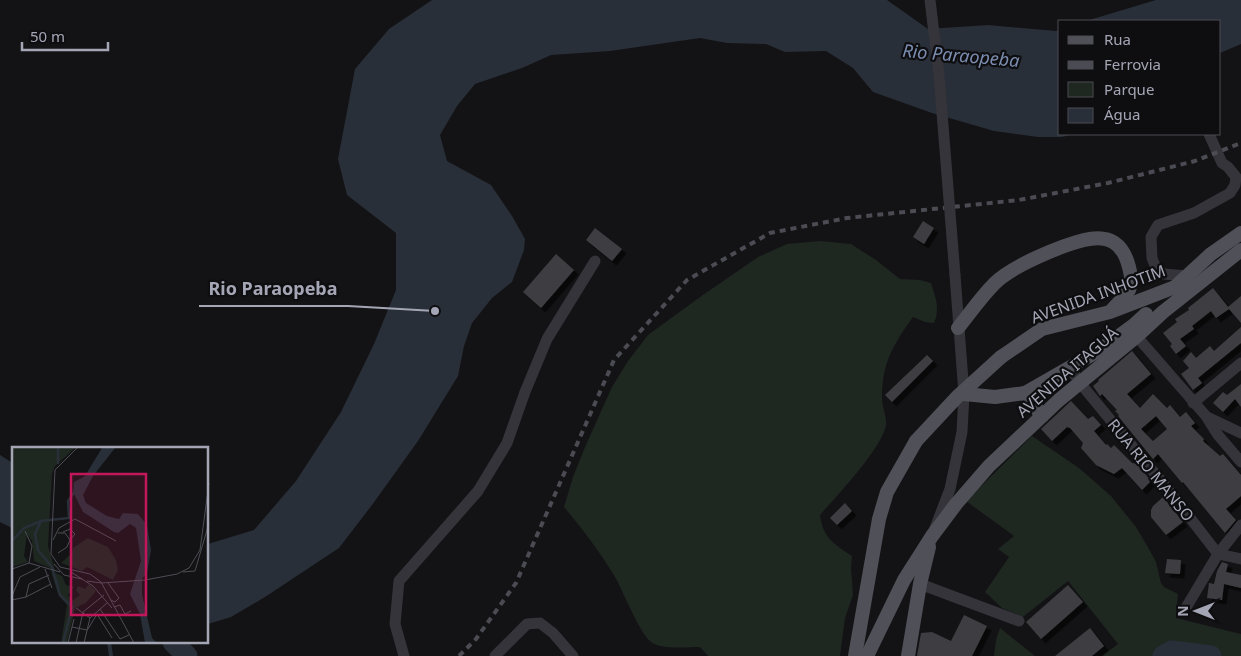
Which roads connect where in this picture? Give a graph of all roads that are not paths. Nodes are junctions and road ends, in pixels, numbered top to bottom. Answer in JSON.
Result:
{"nodes":[{"id":1,"x":930,"y":0,"type":"edge"},
{"id":2,"x":1209,"y":135,"type":"edge"},
{"id":3,"x":1241,"y":233,"type":"edge"},
{"id":4,"x":1241,"y":250,"type":"edge"},
{"id":5,"x":595,"y":262,"type":"dead end"},
{"id":6,"x":1187,"y":276,"type":"junction"},
{"id":7,"x":1175,"y":287,"type":"junction"},
{"id":8,"x":1110,"y":312,"type":"junction"},
{"id":9,"x":958,"y":328,"type":"junction"},
{"id":10,"x":1133,"y":332,"type":"junction"},
{"id":11,"x":1241,"y":363,"type":"edge"},
{"id":12,"x":1070,"y":367,"type":"junction"},
{"id":13,"x":1080,"y":383,"type":"junction"},
{"id":14,"x":1025,"y":393,"type":"junction"},
{"id":15,"x":964,"y":394,"type":"junction"},
{"id":16,"x":1193,"y":403,"type":"junction"},
{"id":17,"x":1042,"y":416,"type":"junction"},
{"id":18,"x":1206,"y":416,"type":"junction"},
{"id":19,"x":1239,"y":430,"type":"edge"},
{"id":20,"x":1241,"y":462,"type":"edge"},
{"id":21,"x":1241,"y":525,"type":"edge"},
{"id":22,"x":932,"y":536,"type":"junction"},
{"id":23,"x":1218,"y":554,"type":"junction"},
{"id":24,"x":1241,"y":559,"type":"edge"},
{"id":25,"x":920,"y":584,"type":"junction"},
{"id":26,"x":1184,"y":611,"type":"dead end"},
{"id":27,"x":1018,"y":621,"type":"dead end"},
{"id":28,"x":404,"y":656,"type":"edge"},
{"id":29,"x":495,"y":656,"type":"edge"},
{"id":30,"x":573,"y":656,"type":"edge"},
{"id":31,"x":855,"y":656,"type":"edge"},
{"id":32,"x":867,"y":656,"type":"edge"},
{"id":33,"x":908,"y":656,"type":"edge"}],
"edges":[{"from":1,"to":9,"type":"street","bridge":true},
{"from":2,"to":6,"type":"street"},
{"from":3,"to":6,"type":"main road","name":"AVENIDA INHOTIM"},
{"from":4,"to":10,"type":"main road","name":"AVENIDA ITAGUÁ"},
{"from":5,"to":28,"type":"street"},
{"from":6,"to":7,"type":"main road","name":"AVENIDA INHOTIM"},
{"from":7,"to":8,"type":"main road","name":"AVENIDA INHOTIM"},
{"from":7,"to":10,"type":"main road"},
{"from":8,"to":9,"type":"main road"},
{"from":8,"to":31,"type":"main road","name":"AVENIDA INHOTIM","bridge":true},
{"from":9,"to":15,"type":"street"},
{"from":10,"to":12,"type":"main road"},
{"from":10,"to":13,"type":"main road","name":"AVENIDA ITAGUÁ"},
{"from":10,"to":16,"type":"street"},
{"from":11,"to":16,"type":"street"},
{"from":12,"to":13,"type":"street","name":"RUA RIO MANSO"},
{"from":12,"to":14,"type":"main road"},
{"from":13,"to":17,"type":"main road","name":"AVENIDA ITAGUÁ"},
{"from":13,"to":23,"type":"street","name":"RUA RIO MANSO"},
{"from":14,"to":15,"type":"main road"},
{"from":14,"to":17,"type":"main road"},
{"from":15,"to":22,"type":"street"},
{"from":16,"to":18,"type":"street"},
{"from":17,"to":22,"type":"main road","name":"AVENIDA ITAGUÁ"},
{"from":18,"to":19,"type":"street"},
{"from":18,"to":20,"type":"street"},
{"from":21,"to":23,"type":"street"},
{"from":22,"to":25,"type":"main road"},
{"from":22,"to":32,"type":"main road","name":"AVENIDA ITAGUÁ"},
{"from":23,"to":24,"type":"street"},
{"from":23,"to":26,"type":"street"},
{"from":25,"to":27,"type":"street"},
{"from":25,"to":33,"type":"main road"},
{"from":29,"to":30,"type":"street"}]}
